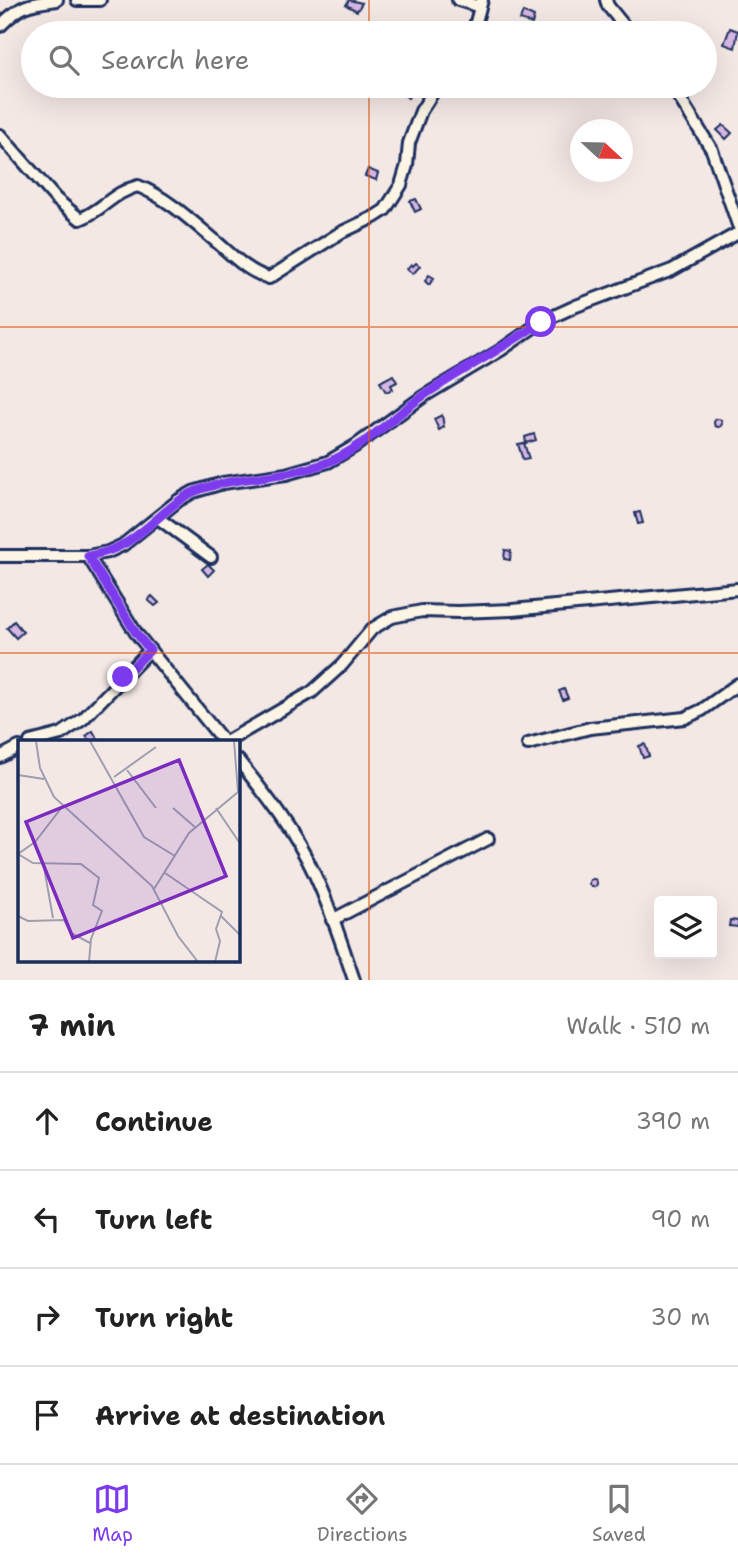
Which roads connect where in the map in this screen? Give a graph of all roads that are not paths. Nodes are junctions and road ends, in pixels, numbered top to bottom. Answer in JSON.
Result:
{"nodes":[{"id":1,"x":57,"y":0,"type":"edge"},
{"id":2,"x":76,"y":0,"type":"edge"},
{"id":3,"x":100,"y":0,"type":"edge"},
{"id":4,"x":458,"y":0,"type":"edge"},
{"id":5,"x":606,"y":0,"type":"edge"},
{"id":6,"x":481,"y":4,"type":"edge"},
{"id":7,"x":476,"y":21,"type":"edge"},
{"id":8,"x":620,"y":21,"type":"edge"},
{"id":9,"x":0,"y":26,"type":"edge"},
{"id":10,"x":429,"y":98,"type":"edge"},
{"id":11,"x":679,"y":98,"type":"edge"},
{"id":12,"x":0,"y":135,"type":"edge"},
{"id":13,"x":738,"y":225,"type":"edge"},
{"id":14,"x":738,"y":233,"type":"edge"},
{"id":15,"x":158,"y":518,"type":"junction"},
{"id":16,"x":0,"y":556,"type":"edge"},
{"id":17,"x":88,"y":556,"type":"junction"},
{"id":18,"x":211,"y":557,"type":"dead end"},
{"id":19,"x":738,"y":589,"type":"edge"},
{"id":20,"x":150,"y":650,"type":"junction"},
{"id":21,"x":738,"y":684,"type":"edge"},
{"id":22,"x":38,"y":740,"type":"edge"},
{"id":23,"x":223,"y":740,"type":"edge"},
{"id":24,"x":228,"y":740,"type":"edge"},
{"id":25,"x":527,"y":744,"type":"dead end"},
{"id":26,"x":18,"y":748,"type":"edge"},
{"id":27,"x":0,"y":757,"type":"edge"},
{"id":28,"x":240,"y":762,"type":"edge"},
{"id":29,"x":488,"y":839,"type":"dead end"},
{"id":30,"x":332,"y":920,"type":"junction"},
{"id":31,"x":354,"y":980,"type":"edge"}],
"edges":[{"from":1,"to":9,"type":"street"},
{"from":2,"to":3,"type":"street"},
{"from":4,"to":6,"type":"street"},
{"from":5,"to":8,"type":"street"},
{"from":6,"to":7,"type":"street"},
{"from":10,"to":12,"type":"street"},
{"from":11,"to":13,"type":"street"},
{"from":14,"to":15,"type":"street"},
{"from":15,"to":17,"type":"street"},
{"from":15,"to":18,"type":"street"},
{"from":16,"to":17,"type":"street"},
{"from":17,"to":20,"type":"street"},
{"from":19,"to":24,"type":"street"},
{"from":20,"to":22,"type":"street"},
{"from":20,"to":23,"type":"street"},
{"from":21,"to":25,"type":"street"},
{"from":26,"to":27,"type":"street"},
{"from":28,"to":30,"type":"street"},
{"from":29,"to":30,"type":"street"},
{"from":30,"to":31,"type":"street"}]}
